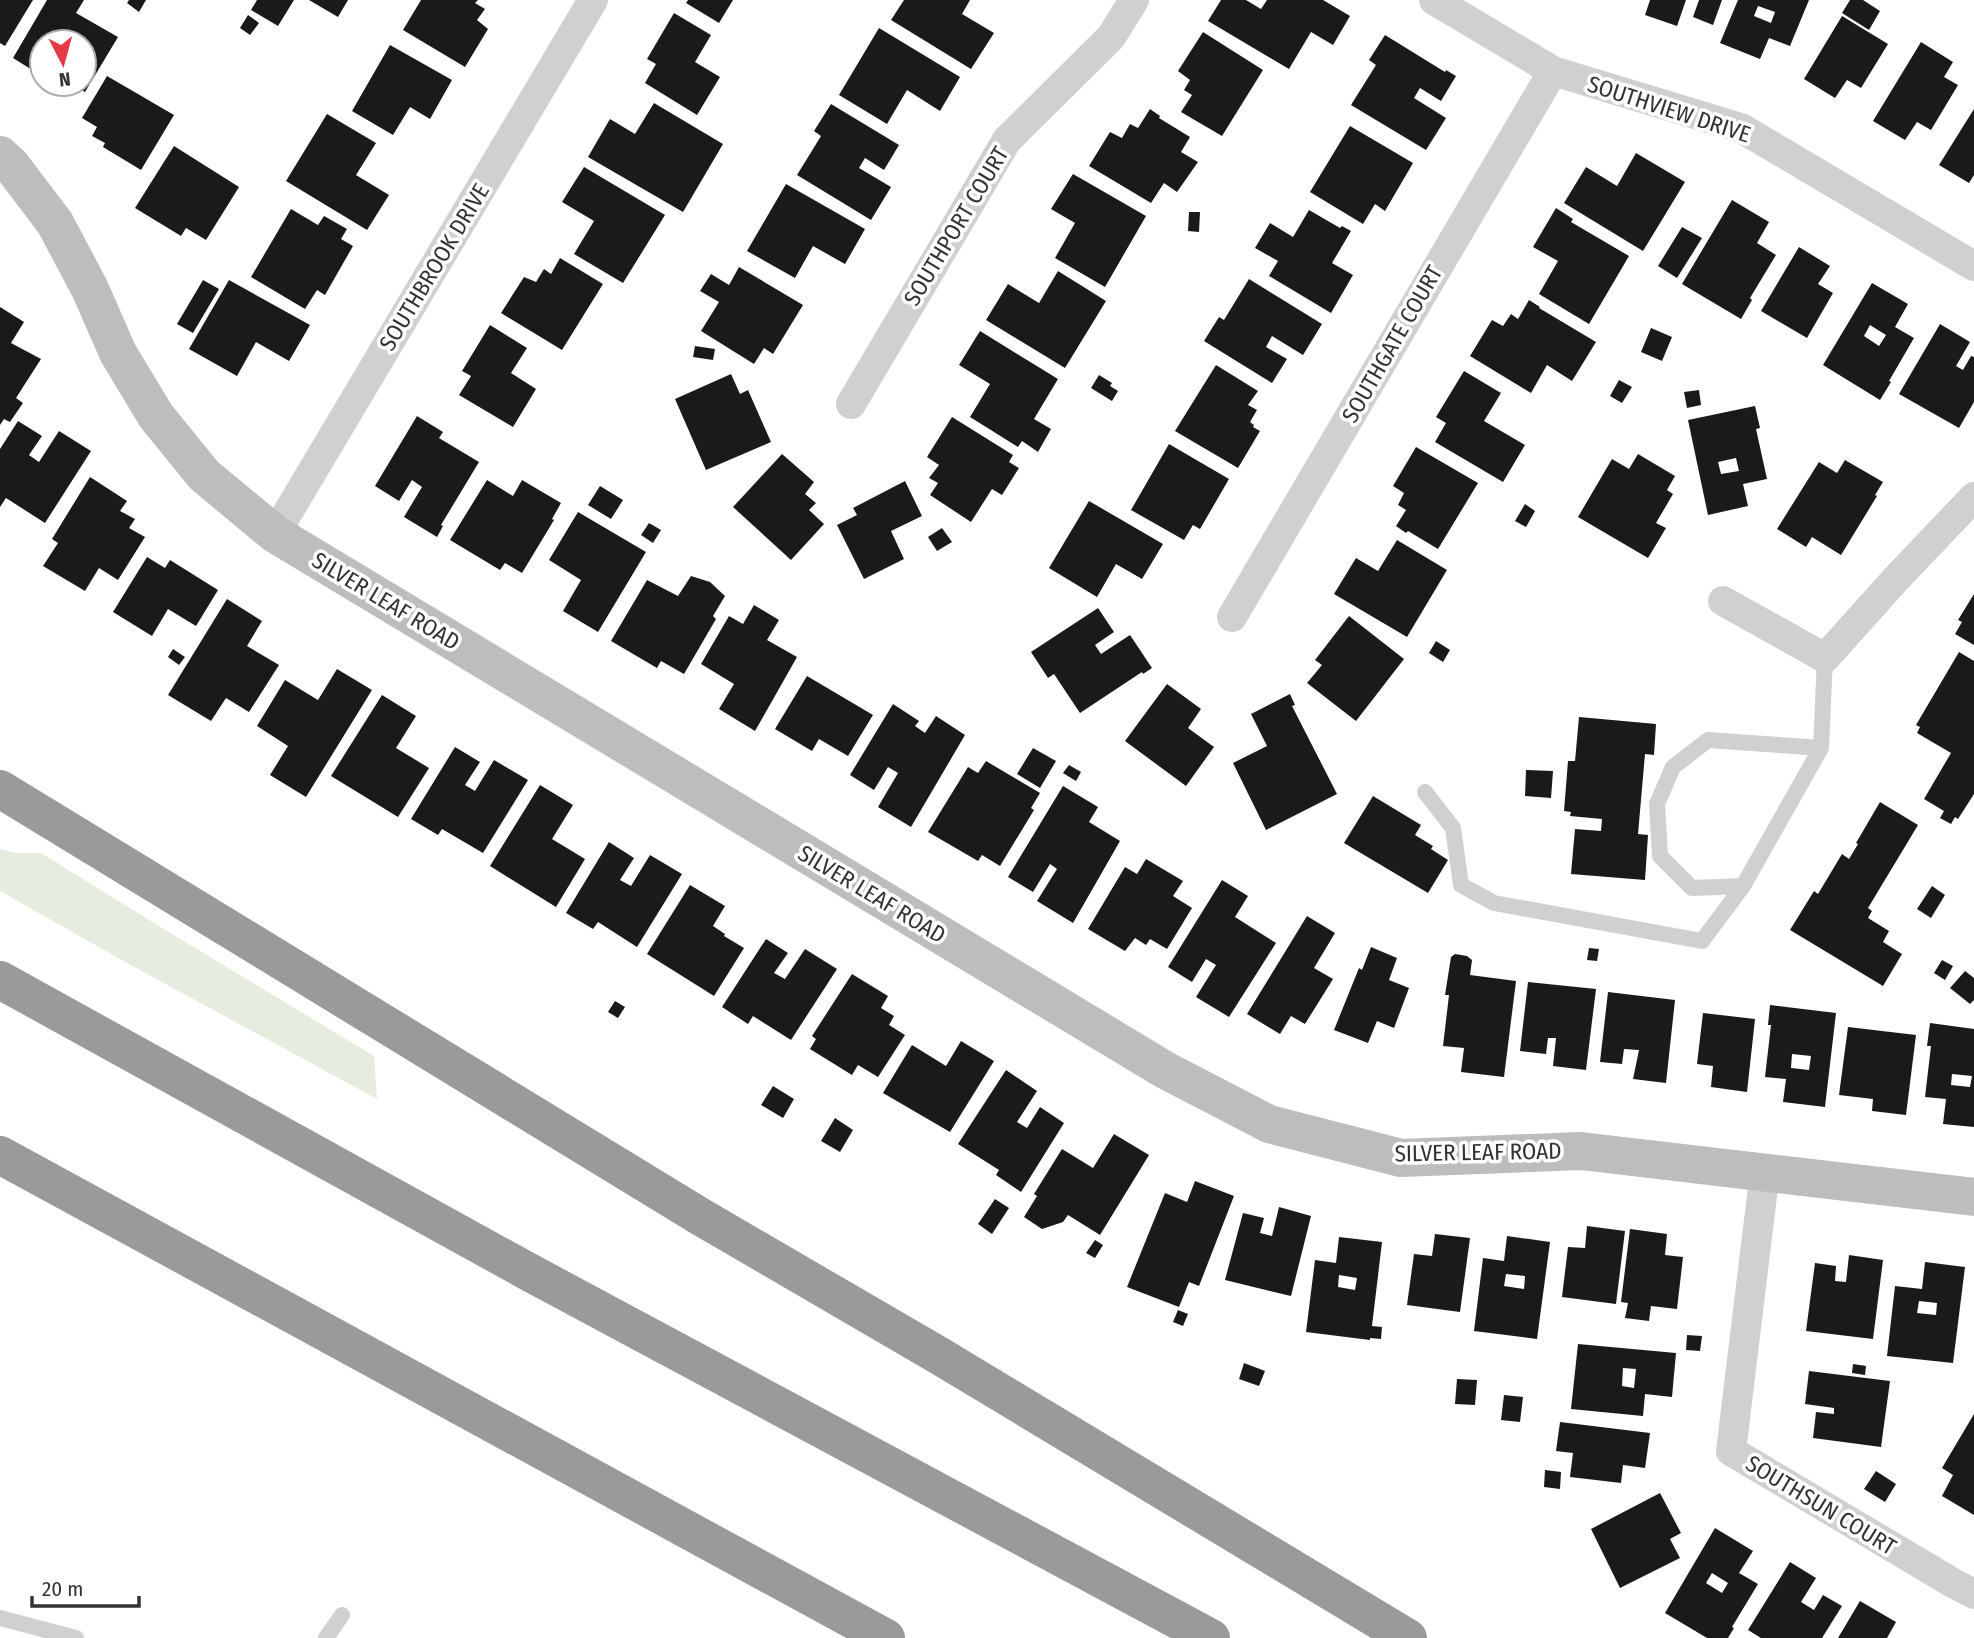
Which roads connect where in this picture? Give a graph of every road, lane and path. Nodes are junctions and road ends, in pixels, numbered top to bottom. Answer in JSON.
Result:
{"nodes":[{"id":1,"x":593,"y":0,"type":"edge"},
{"id":2,"x":1134,"y":0,"type":"edge"},
{"id":3,"x":1434,"y":0,"type":"edge"},
{"id":4,"x":1553,"y":71,"type":"junction"},
{"id":5,"x":0,"y":155,"type":"edge"},
{"id":6,"x":1974,"y":266,"type":"edge"},
{"id":7,"x":851,"y":404,"type":"dead end"},
{"id":8,"x":1974,"y":497,"type":"edge"},
{"id":9,"x":275,"y":534,"type":"junction"},
{"id":10,"x":1723,"y":601,"type":"dead end"},
{"id":11,"x":1232,"y":617,"type":"dead end"},
{"id":12,"x":1825,"y":659,"type":"junction"},
{"id":13,"x":1821,"y":748,"type":"junction"},
{"id":14,"x":0,"y":789,"type":"edge"},
{"id":15,"x":1425,"y":792,"type":"dead end"},
{"id":16,"x":1743,"y":887,"type":"junction"},
{"id":17,"x":0,"y":980,"type":"edge"},
{"id":18,"x":0,"y":1155,"type":"edge"},
{"id":19,"x":1765,"y":1171,"type":"junction"},
{"id":20,"x":1974,"y":1197,"type":"edge"},
{"id":21,"x":1974,"y":1594,"type":"edge"},
{"id":22,"x":342,"y":1615,"type":"dead end"},
{"id":23,"x":0,"y":1618,"type":"edge"},
{"id":24,"x":76,"y":1638,"type":"edge"},
{"id":25,"x":326,"y":1638,"type":"edge"},
{"id":26,"x":886,"y":1638,"type":"edge"},
{"id":27,"x":1211,"y":1638,"type":"edge"},
{"id":28,"x":1408,"y":1638,"type":"edge"}],
"edges":[{"from":1,"to":9,"type":"street","name":"SOUTHBROOK DRIVE"},
{"from":2,"to":7,"type":"street","name":"SOUTHPORT COURT"},
{"from":3,"to":4,"type":"street","name":"SOUTHVIEW DRIVE"},
{"from":4,"to":6,"type":"street","name":"SOUTHVIEW DRIVE"},
{"from":4,"to":11,"type":"street","name":"SOUTHGATE COURT"},
{"from":5,"to":9,"type":"street","name":"SILVER LEAF ROAD"},
{"from":8,"to":12,"type":"street"},
{"from":9,"to":19,"type":"street","name":"SILVER LEAF ROAD"},
{"from":10,"to":12,"type":"street"},
{"from":12,"to":13,"type":"lane"},
{"from":13,"to":16,"type":"lane"},
{"from":13,"to":16,"type":"lane"},
{"from":14,"to":28,"type":"highway"},
{"from":15,"to":16,"type":"lane"},
{"from":17,"to":27,"type":"highway"},
{"from":18,"to":26,"type":"highway"},
{"from":19,"to":20,"type":"street","name":"SILVER LEAF ROAD"},
{"from":19,"to":21,"type":"street","name":"SOUTHSUN COURT"},
{"from":22,"to":25,"type":"lane"},
{"from":23,"to":24,"type":"lane"}]}
